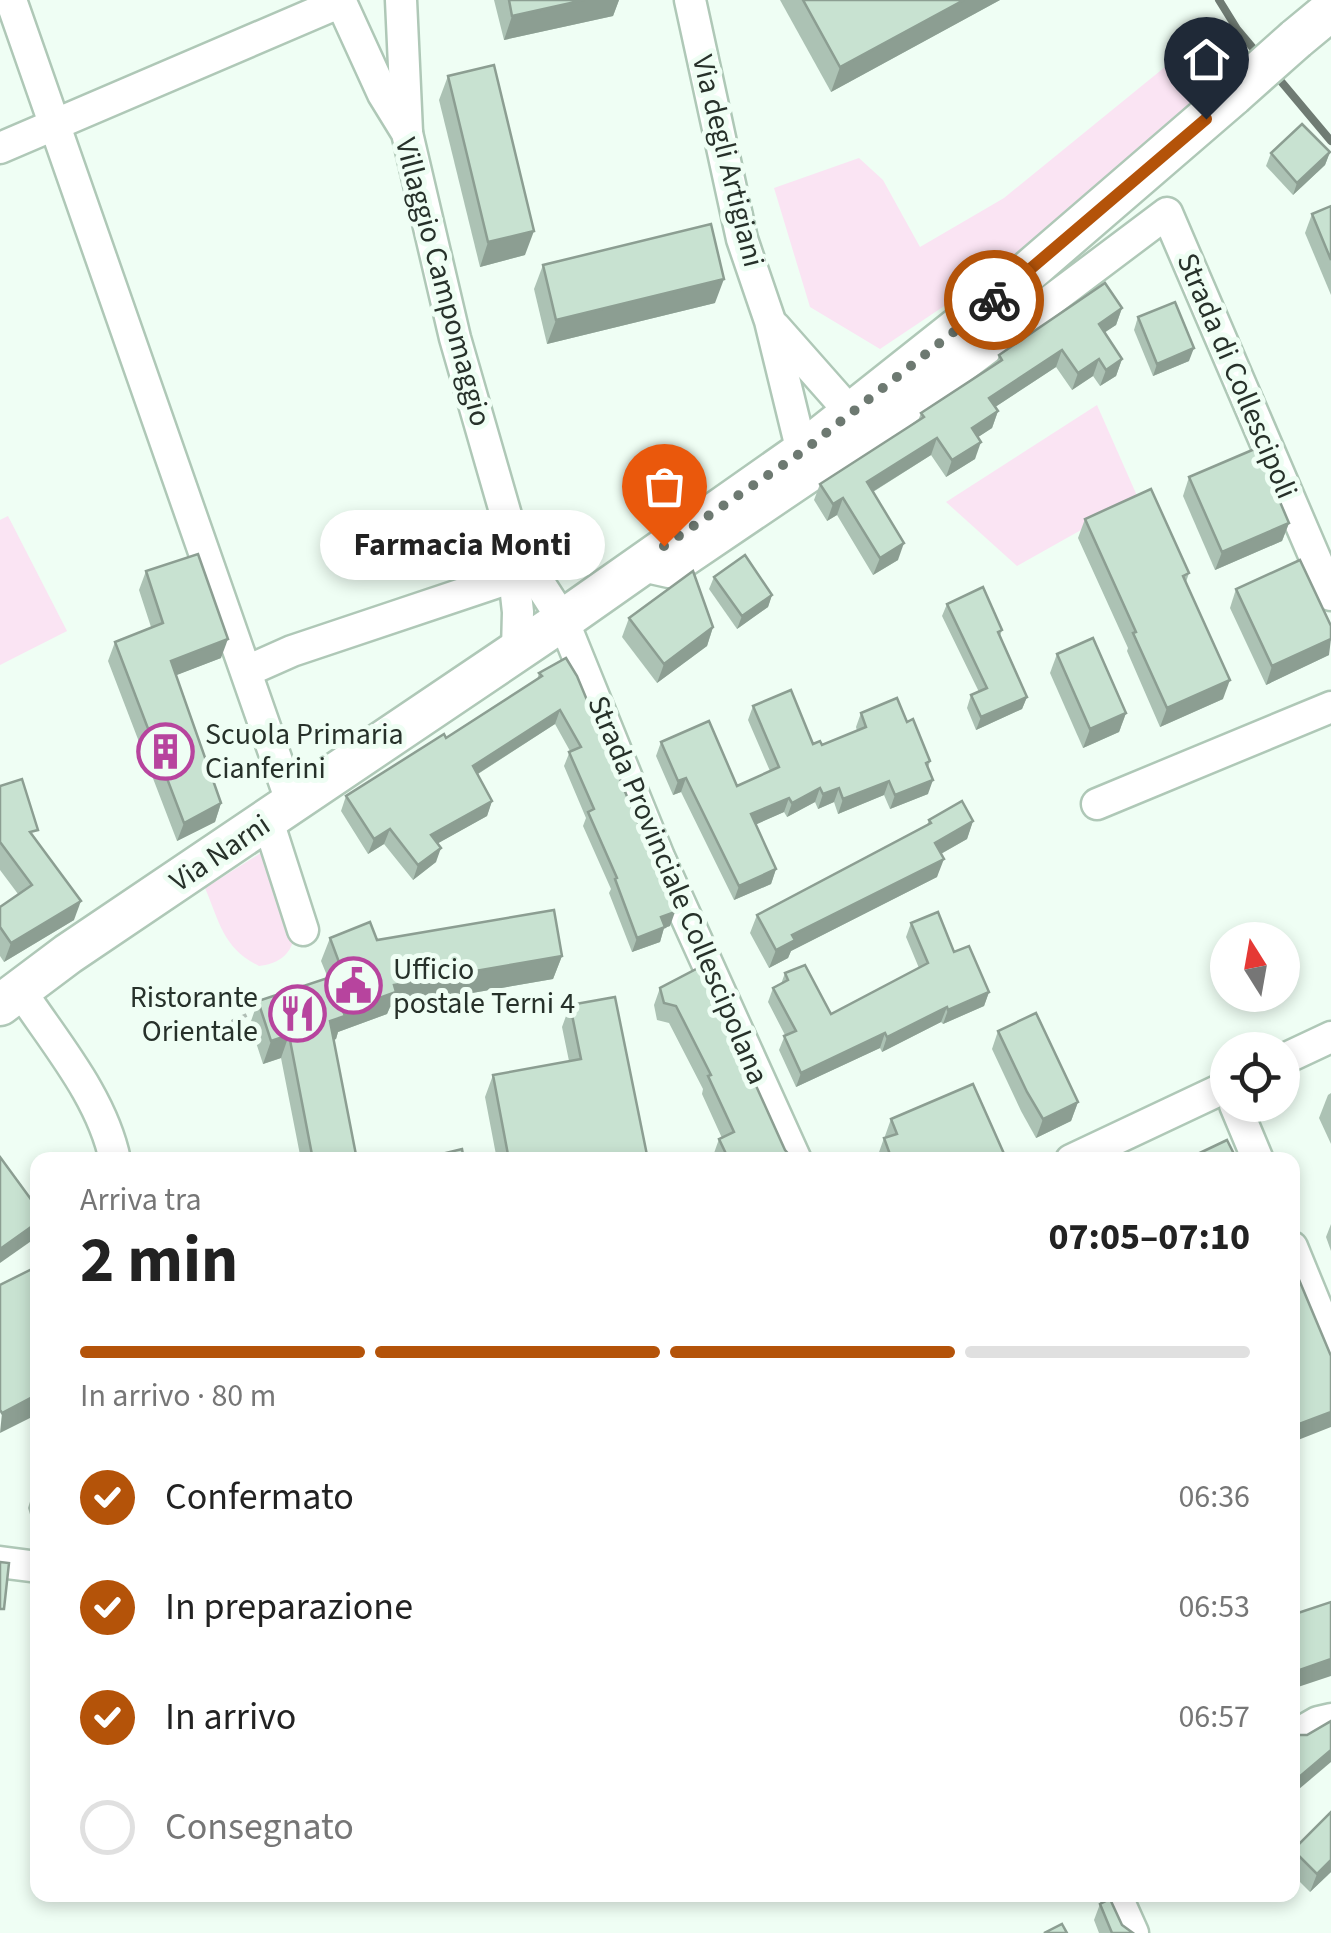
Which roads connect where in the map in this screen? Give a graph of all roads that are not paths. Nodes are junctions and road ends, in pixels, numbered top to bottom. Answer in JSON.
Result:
{"nodes":[{"id":1,"x":11,"y":0,"type":"edge"},
{"id":2,"x":402,"y":0,"type":"edge"},
{"id":3,"x":690,"y":0,"type":"edge"},
{"id":4,"x":1331,"y":10,"type":"edge"},
{"id":5,"x":55,"y":124,"type":"junction"},
{"id":6,"x":407,"y":133,"type":"junction"},
{"id":7,"x":0,"y":148,"type":"edge"},
{"id":8,"x":770,"y":321,"type":"junction"},
{"id":9,"x":851,"y":414,"type":"junction"},
{"id":10,"x":802,"y":452,"type":"junction"},
{"id":11,"x":508,"y":522,"type":"junction"},
{"id":12,"x":638,"y":565,"type":"junction"},
{"id":13,"x":514,"y":578,"type":"junction"},
{"id":14,"x":1331,"y":595,"type":"edge"},
{"id":15,"x":563,"y":620,"type":"junction"},
{"id":16,"x":516,"y":651,"type":"junction"},
{"id":17,"x":247,"y":671,"type":"junction"},
{"id":18,"x":1331,"y":707,"type":"edge"},
{"id":19,"x":1097,"y":804,"type":"dead end"},
{"id":20,"x":280,"y":812,"type":"junction"},
{"id":21,"x":304,"y":930,"type":"dead end"},
{"id":22,"x":10,"y":998,"type":"edge"},
{"id":23,"x":1331,"y":1037,"type":"edge"},
{"id":24,"x":1300,"y":1052,"type":"edge"},
{"id":25,"x":1210,"y":1094,"type":"edge"},
{"id":26,"x":1242,"y":1122,"type":"edge"},
{"id":27,"x":113,"y":1152,"type":"edge"},
{"id":28,"x":792,"y":1152,"type":"edge"},
{"id":29,"x":1088,"y":1152,"type":"edge"},
{"id":30,"x":1255,"y":1152,"type":"edge"},
{"id":31,"x":1300,"y":1266,"type":"edge"},
{"id":32,"x":1331,"y":1342,"type":"edge"},
{"id":33,"x":0,"y":1562,"type":"edge"},
{"id":34,"x":30,"y":1566,"type":"edge"},
{"id":35,"x":1331,"y":1718,"type":"edge"},
{"id":36,"x":1300,"y":1733,"type":"edge"},
{"id":37,"x":1119,"y":1902,"type":"edge"},
{"id":38,"x":1133,"y":1933,"type":"edge"}],
"edges":[{"from":1,"to":5,"type":"street"},
{"from":2,"to":6,"type":"street"},
{"from":3,"to":8,"type":"street","name":"Via degli Artigiani"},
{"from":4,"to":9,"type":"main road","name":"Via Narni","bridge":true},
{"from":5,"to":6,"type":"street","name":"Villaggio Campomaggio"},
{"from":5,"to":7,"type":"street","name":"Villaggio Campomaggio"},
{"from":5,"to":17,"type":"street"},
{"from":6,"to":11,"type":"street","name":"Villaggio Campomaggio"},
{"from":8,"to":9,"type":"street","name":"Via degli Artigiani"},
{"from":8,"to":10,"type":"street","name":"Via degli Artigiani"},
{"from":9,"to":10,"type":"main road","name":"Via Narni"},
{"from":10,"to":12,"type":"main road","name":"Via Narni"},
{"from":11,"to":13,"type":"street","name":"Villaggio Campomaggio"},
{"from":11,"to":15,"type":"street","name":"Villaggio Campomaggio"},
{"from":12,"to":14,"type":"street","name":"Strada di Collescipoli"},
{"from":12,"to":15,"type":"main road","name":"Via Narni"},
{"from":13,"to":16,"type":"street","name":"Villaggio Campomaggio"},
{"from":13,"to":17,"type":"street"},
{"from":15,"to":16,"type":"main road","name":"Via Narni"},
{"from":15,"to":28,"type":"street","name":"Strada Provinciale Collescipolana"},
{"from":16,"to":20,"type":"main road","name":"Via Narni"},
{"from":17,"to":20,"type":"street"},
{"from":18,"to":19,"type":"street"},
{"from":20,"to":21,"type":"street"},
{"from":20,"to":22,"type":"main road","name":"Via Narni"},
{"from":22,"to":27,"type":"street"},
{"from":23,"to":24,"type":"street"},
{"from":25,"to":29,"type":"street"},
{"from":26,"to":30,"type":"street"},
{"from":31,"to":32,"type":"street"},
{"from":33,"to":34,"type":"street"},
{"from":35,"to":36,"type":"street"},
{"from":37,"to":38,"type":"street"}]}
